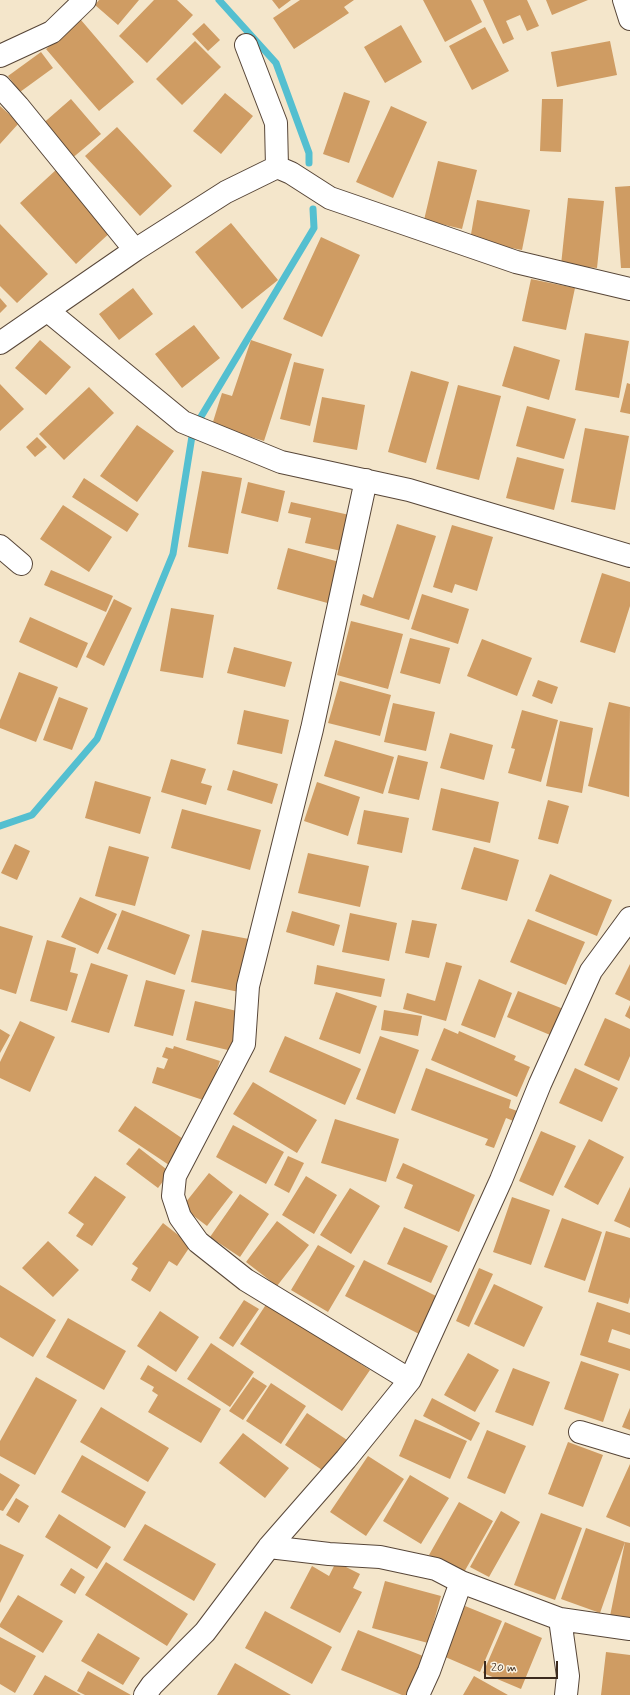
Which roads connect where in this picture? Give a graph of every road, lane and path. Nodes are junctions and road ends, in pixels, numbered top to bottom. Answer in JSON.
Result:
{"nodes":[{"id":1,"x":85,"y":0,"type":"edge"},
{"id":2,"x":624,"y":0,"type":"edge"},
{"id":3,"x":630,"y":19,"type":"edge"},
{"id":4,"x":246,"y":45,"type":"dead end"},
{"id":5,"x":0,"y":56,"type":"edge"},
{"id":6,"x":0,"y":86,"type":"edge"},
{"id":7,"x":277,"y":167,"type":"junction"},
{"id":8,"x":135,"y":250,"type":"junction"},
{"id":9,"x":630,"y":289,"type":"edge"},
{"id":10,"x":48,"y":311,"type":"junction"},
{"id":11,"x":0,"y":343,"type":"edge"},
{"id":12,"x":366,"y":480,"type":"junction"},
{"id":13,"x":0,"y":546,"type":"edge"},
{"id":14,"x":630,"y":556,"type":"edge"},
{"id":15,"x":21,"y":564,"type":"dead end"},
{"id":16,"x":630,"y":918,"type":"edge"},
{"id":17,"x":410,"y":1380,"type":"junction"},
{"id":18,"x":580,"y":1432,"type":"dead end"},
{"id":19,"x":630,"y":1446,"type":"edge"},
{"id":20,"x":269,"y":1547,"type":"junction"},
{"id":21,"x":461,"y":1582,"type":"junction"},
{"id":22,"x":560,"y":1618,"type":"junction"},
{"id":23,"x":630,"y":1629,"type":"edge"},
{"id":24,"x":145,"y":1695,"type":"edge"},
{"id":25,"x":418,"y":1695,"type":"edge"},
{"id":26,"x":566,"y":1695,"type":"edge"}],
"edges":[{"from":1,"to":5,"type":"street"},
{"from":2,"to":3,"type":"street"},
{"from":4,"to":7,"type":"street"},
{"from":6,"to":8,"type":"street"},
{"from":7,"to":8,"type":"street"},
{"from":7,"to":9,"type":"street"},
{"from":8,"to":10,"type":"street"},
{"from":10,"to":11,"type":"street"},
{"from":10,"to":12,"type":"street"},
{"from":12,"to":14,"type":"street"},
{"from":12,"to":17,"type":"street"},
{"from":13,"to":15,"type":"street"},
{"from":16,"to":17,"type":"street"},
{"from":17,"to":20,"type":"street"},
{"from":18,"to":19,"type":"street"},
{"from":20,"to":21,"type":"street"},
{"from":20,"to":24,"type":"street"},
{"from":21,"to":22,"type":"street"},
{"from":21,"to":25,"type":"street"},
{"from":22,"to":23,"type":"street"},
{"from":22,"to":26,"type":"street"}]}
